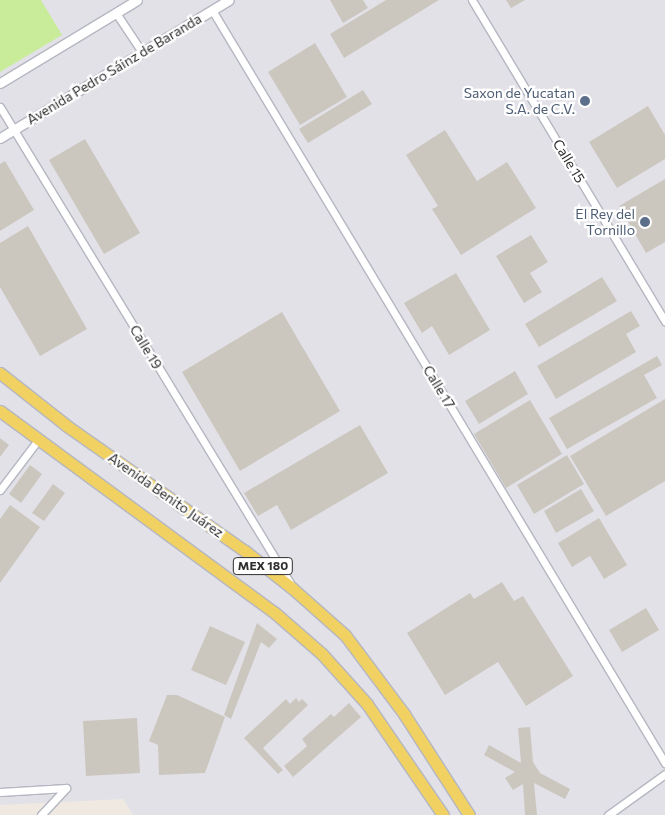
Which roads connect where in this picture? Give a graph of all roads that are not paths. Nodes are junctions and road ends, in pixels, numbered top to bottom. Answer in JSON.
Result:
{"nodes":[{"id":1,"x":137,"y":0,"type":"edge"},
{"id":2,"x":228,"y":0,"type":"edge"},
{"id":3,"x":472,"y":0,"type":"edge"},
{"id":4,"x":212,"y":10,"type":"junction"},
{"id":5,"x":116,"y":13,"type":"junction"},
{"id":6,"x":142,"y":52,"type":"junction"},
{"id":7,"x":0,"y":84,"type":"edge"},
{"id":8,"x":0,"y":107,"type":"edge"},
{"id":9,"x":14,"y":130,"type":"junction"},
{"id":10,"x":0,"y":138,"type":"edge"},
{"id":11,"x":665,"y":321,"type":"edge"},
{"id":12,"x":0,"y":374,"type":"edge"},
{"id":13,"x":0,"y":411,"type":"edge"},
{"id":14,"x":38,"y":440,"type":"junction"},
{"id":15,"x":0,"y":490,"type":"edge"},
{"id":16,"x":292,"y":588,"type":"junction"},
{"id":17,"x":665,"y":764,"type":"edge"},
{"id":18,"x":665,"y":774,"type":"edge"},
{"id":19,"x":0,"y":792,"type":"edge"},
{"id":20,"x":41,"y":815,"type":"edge"},
{"id":21,"x":443,"y":815,"type":"edge"},
{"id":22,"x":469,"y":815,"type":"edge"},
{"id":23,"x":608,"y":815,"type":"edge"}],
"edges":[{"from":1,"to":5,"type":"street"},
{"from":2,"to":4,"type":"street","name":"Avenida Pedro Sáinz de Baranda"},
{"from":3,"to":11,"type":"street","name":"Calle 15"},
{"from":4,"to":6,"type":"street","name":"Avenida Pedro Sáinz de Baranda"},
{"from":4,"to":17,"type":"street","name":"Calle 17"},
{"from":5,"to":6,"type":"street"},
{"from":5,"to":7,"type":"street"},
{"from":6,"to":9,"type":"street","name":"Avenida Pedro Sáinz de Baranda"},
{"from":8,"to":9,"type":"street","name":"Calle 19"},
{"from":9,"to":10,"type":"street","name":"Avenida Pedro Sáinz de Baranda"},
{"from":9,"to":16,"type":"street","name":"Calle 19"},
{"from":12,"to":16,"type":"main road","name":"Avenida Benito Juárez","number":"MEX 180"},
{"from":13,"to":14,"type":"main road","number":"MEX 180"},
{"from":14,"to":15,"type":"street"},
{"from":14,"to":21,"type":"main road","number":"MEX 180"},
{"from":16,"to":22,"type":"main road","name":"Avenida Benito Juárez","number":"MEX 180"},
{"from":18,"to":23,"type":"street"},
{"from":19,"to":20,"type":"street"}]}
